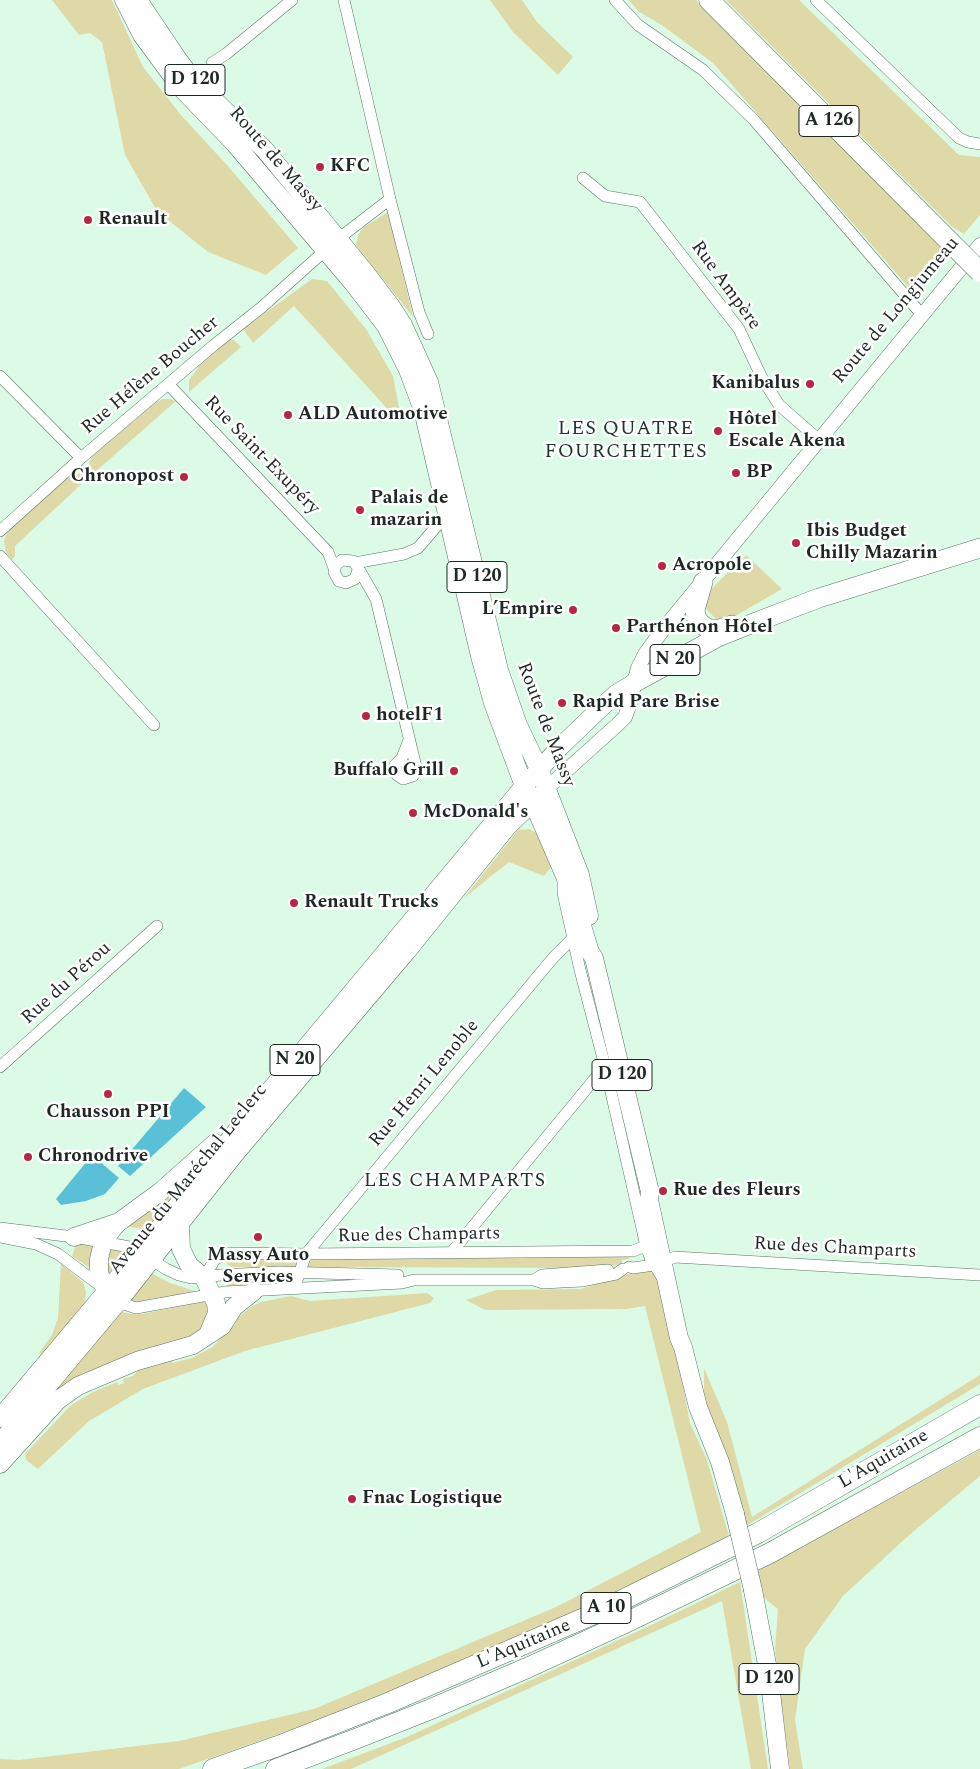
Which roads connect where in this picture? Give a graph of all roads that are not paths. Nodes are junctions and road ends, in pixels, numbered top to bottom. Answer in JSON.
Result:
{"nodes":[{"id":1,"x":124,"y":0,"type":"edge"},
{"id":2,"x":138,"y":0,"type":"edge"},
{"id":3,"x":292,"y":0,"type":"edge"},
{"id":4,"x":344,"y":0,"type":"edge"},
{"id":5,"x":615,"y":0,"type":"edge"},
{"id":6,"x":709,"y":0,"type":"edge"},
{"id":7,"x":715,"y":0,"type":"edge"},
{"id":8,"x":816,"y":0,"type":"edge"},
{"id":9,"x":212,"y":63,"type":"dead end"},
{"id":10,"x":980,"y":144,"type":"edge"},
{"id":11,"x":583,"y":178,"type":"dead end"},
{"id":12,"x":390,"y":199,"type":"junction"},
{"id":13,"x":951,"y":240,"type":"junction"},
{"id":14,"x":332,"y":244,"type":"junction"},
{"id":15,"x":980,"y":245,"type":"edge"},
{"id":16,"x":980,"y":266,"type":"edge"},
{"id":17,"x":980,"y":272,"type":"edge"},
{"id":18,"x":922,"y":315,"type":"junction"},
{"id":19,"x":428,"y":334,"type":"dead end"},
{"id":20,"x":0,"y":376,"type":"edge"},
{"id":21,"x":168,"y":384,"type":"junction"},
{"id":22,"x":819,"y":440,"type":"junction"},
{"id":23,"x":81,"y":458,"type":"junction"},
{"id":24,"x":447,"y":514,"type":"junction"},
{"id":25,"x":0,"y":531,"type":"edge"},
{"id":26,"x":980,"y":548,"type":"edge"},
{"id":27,"x":328,"y":552,"type":"junction"},
{"id":28,"x":0,"y":556,"type":"edge"},
{"id":29,"x":353,"y":564,"type":"junction"},
{"id":30,"x":334,"y":568,"type":"junction"},
{"id":31,"x":702,"y":582,"type":"junction"},
{"id":32,"x":350,"y":583,"type":"junction"},
{"id":33,"x":371,"y":592,"type":"junction"},
{"id":34,"x":743,"y":627,"type":"junction"},
{"id":35,"x":634,"y":683,"type":"junction"},
{"id":36,"x":154,"y":725,"type":"dead end"},
{"id":37,"x":409,"y":740,"type":"junction"},
{"id":38,"x":402,"y":758,"type":"junction"},
{"id":39,"x":415,"y":764,"type":"junction"},
{"id":40,"x":539,"y":768,"type":"junction"},
{"id":41,"x":524,"y":786,"type":"junction"},
{"id":42,"x":547,"y":788,"type":"junction"},
{"id":43,"x":532,"y":803,"type":"junction"},
{"id":44,"x":564,"y":875,"type":"junction"},
{"id":45,"x":445,"y":893,"type":"junction"},
{"id":46,"x":157,"y":926,"type":"dead end"},
{"id":47,"x":573,"y":938,"type":"junction"},
{"id":48,"x":594,"y":958,"type":"junction"},
{"id":49,"x":0,"y":1068,"type":"edge"},
{"id":50,"x":606,"y":1070,"type":"junction"},
{"id":51,"x":242,"y":1124,"type":"junction"},
{"id":52,"x":119,"y":1222,"type":"junction"},
{"id":53,"x":180,"y":1223,"type":"junction"},
{"id":54,"x":0,"y":1228,"type":"edge"},
{"id":55,"x":0,"y":1237,"type":"edge"},
{"id":56,"x":74,"y":1237,"type":"junction"},
{"id":57,"x":104,"y":1242,"type":"junction"},
{"id":58,"x":451,"y":1252,"type":"junction"},
{"id":59,"x":306,"y":1254,"type":"junction"},
{"id":60,"x":657,"y":1254,"type":"junction"},
{"id":61,"x":145,"y":1255,"type":"junction"},
{"id":62,"x":300,"y":1273,"type":"junction"},
{"id":63,"x":980,"y":1274,"type":"edge"},
{"id":64,"x":204,"y":1278,"type":"junction"},
{"id":65,"x":414,"y":1280,"type":"junction"},
{"id":66,"x":290,"y":1288,"type":"junction"},
{"id":67,"x":254,"y":1291,"type":"junction"},
{"id":68,"x":213,"y":1294,"type":"junction"},
{"id":69,"x":112,"y":1296,"type":"junction"},
{"id":70,"x":207,"y":1336,"type":"junction"},
{"id":71,"x":683,"y":1347,"type":"junction"},
{"id":72,"x":980,"y":1405,"type":"edge"},
{"id":73,"x":0,"y":1418,"type":"edge"},
{"id":74,"x":980,"y":1437,"type":"edge"},
{"id":75,"x":0,"y":1443,"type":"edge"},
{"id":76,"x":0,"y":1464,"type":"edge"},
{"id":77,"x":212,"y":1769,"type":"edge"},
{"id":78,"x":276,"y":1769,"type":"edge"},
{"id":79,"x":780,"y":1769,"type":"edge"}],
"edges":[{"from":1,"to":14,"type":"main road","name":"Route de Massy","number":"D 120"},
{"from":2,"to":14,"type":"main road","name":"Route de Massy","number":"D 120"},
{"from":3,"to":9,"type":"street"},
{"from":4,"to":12,"type":"street"},
{"from":5,"to":18,"type":"street"},
{"from":6,"to":13,"type":"highway","number":"A 126"},
{"from":7,"to":13,"type":"highway","number":"A 126"},
{"from":8,"to":10,"type":"street"},
{"from":11,"to":22,"type":"street","name":"Rue Ampère"},
{"from":12,"to":14,"type":"street"},
{"from":12,"to":19,"type":"street"},
{"from":13,"to":16,"type":"highway","number":"A 126"},
{"from":13,"to":17,"type":"highway","number":"A 126","bridge":true},
{"from":14,"to":21,"type":"street","name":"Rue Hélène Boucher"},
{"from":14,"to":24,"type":"main road","name":"Route de Massy","number":"D 120"},
{"from":14,"to":40,"type":"main road","name":"Route de Massy","number":"D 120"},
{"from":15,"to":18,"type":"street","name":"Route de Longjumeau"},
{"from":18,"to":22,"type":"street","name":"Route de Longjumeau"},
{"from":20,"to":23,"type":"street"},
{"from":21,"to":23,"type":"street","name":"Rue Hélène Boucher"},
{"from":21,"to":27,"type":"street","name":"Rue Saint-Exupéry"},
{"from":22,"to":31,"type":"street","name":"Route de Longjumeau"},
{"from":23,"to":25,"type":"street","name":"Rue Hélène Boucher"},
{"from":24,"to":29,"type":"street"},
{"from":24,"to":41,"type":"main road","name":"Route de Massy","number":"D 120"},
{"from":26,"to":34,"type":"highway"},
{"from":27,"to":29,"type":"street","name":"Rue Saint-Exupéry"},
{"from":27,"to":30,"type":"street","name":"Rue Saint-Exupéry"},
{"from":28,"to":36,"type":"street"},
{"from":29,"to":30,"type":"street"},
{"from":29,"to":32,"type":"street"},
{"from":29,"to":33,"type":"street"},
{"from":30,"to":32,"type":"street"},
{"from":31,"to":34,"type":"highway"},
{"from":31,"to":35,"type":"street","name":"Route de Longjumeau"},
{"from":32,"to":33,"type":"street"},
{"from":33,"to":37,"type":"street"},
{"from":34,"to":35,"type":"highway","number":"N 20"},
{"from":35,"to":40,"type":"main road","number":"N 20"},
{"from":35,"to":42,"type":"street","number":"N 20"},
{"from":37,"to":38,"type":"street"},
{"from":37,"to":39,"type":"street"},
{"from":38,"to":39,"type":"street"},
{"from":38,"to":39,"type":"street"},
{"from":40,"to":41,"type":"main road","number":"N 20"},
{"from":40,"to":42,"type":"main road","name":"Route de Massy","number":"D 120"},
{"from":41,"to":43,"type":"main road","name":"Route de Massy","number":"D 120"},
{"from":41,"to":45,"type":"main road","number":"N 20"},
{"from":42,"to":43,"type":"main road","number":"N 20"},
{"from":42,"to":48,"type":"main road","name":"Route de Massy","number":"D 120"},
{"from":43,"to":44,"type":"main road","name":"Route de Massy","number":"D 120"},
{"from":43,"to":45,"type":"main road","number":"N 20"},
{"from":44,"to":47,"type":"street","name":"Route de Massy"},
{"from":44,"to":48,"type":"main road","name":"Route de Massy","number":"D 120"},
{"from":45,"to":51,"type":"main road","name":"Avenue du Maréchal Leclerc","number":"N 20"},
{"from":45,"to":53,"type":"main road","name":"Avenue du Maréchal Leclerc","number":"N 20"},
{"from":46,"to":49,"type":"street","name":"Rue du Pérou"},
{"from":47,"to":50,"type":"street","name":"Route de Massy"},
{"from":47,"to":59,"type":"street","name":"Rue Henri Lenoble"},
{"from":48,"to":60,"type":"main road","number":"D 120"},
{"from":50,"to":58,"type":"street"},
{"from":50,"to":60,"type":"street","name":"Route de Massy"},
{"from":51,"to":52,"type":"main road"},
{"from":51,"to":61,"type":"main road","name":"Avenue du Maréchal Leclerc","number":"N 20"},
{"from":52,"to":56,"type":"main road"},
{"from":52,"to":57,"type":"main road"},
{"from":53,"to":61,"type":"main road","name":"Avenue du Maréchal Leclerc","number":"N 20"},
{"from":53,"to":64,"type":"main road"},
{"from":54,"to":56,"type":"street"},
{"from":55,"to":69,"type":"street"},
{"from":56,"to":57,"type":"street"},
{"from":57,"to":61,"type":"street"},
{"from":57,"to":69,"type":"main road"},
{"from":58,"to":59,"type":"street","name":"Rue des Champarts"},
{"from":58,"to":60,"type":"street","name":"Rue des Champarts"},
{"from":59,"to":62,"type":"street"},
{"from":59,"to":64,"type":"street","name":"Rue des Champarts"},
{"from":60,"to":63,"type":"street","name":"Rue des Champarts"},
{"from":60,"to":65,"type":"street","name":"Rue des Champarts"},
{"from":60,"to":71,"type":"main road"},
{"from":60,"to":71,"type":"main road","number":"D 120"},
{"from":61,"to":64,"type":"street","name":"Rue des Champarts"},
{"from":61,"to":69,"type":"main road","name":"Avenue du Maréchal Leclerc","number":"N 20"},
{"from":62,"to":64,"type":"street","name":"Rue des Champarts"},
{"from":62,"to":65,"type":"street","name":"Rue des Champarts"},
{"from":62,"to":66,"type":"street"},
{"from":64,"to":68,"type":"main road"},
{"from":65,"to":66,"type":"street","name":"Rue des Champarts"},
{"from":66,"to":67,"type":"street","name":"Rue des Champarts"},
{"from":67,"to":68,"type":"street","name":"Rue des Champarts"},
{"from":67,"to":70,"type":"main road"},
{"from":68,"to":69,"type":"street","name":"Rue des Champarts"},
{"from":68,"to":70,"type":"main road"},
{"from":69,"to":73,"type":"main road","name":"Avenue du Maréchal Leclerc","number":"N 20"},
{"from":69,"to":75,"type":"main road","name":"Avenue du Maréchal Leclerc","number":"N 20"},
{"from":70,"to":76,"type":"main road"},
{"from":71,"to":79,"type":"main road","number":"D 120","bridge":true},
{"from":72,"to":77,"type":"highway","name":"L'Aquitaine","number":"A 10"},
{"from":74,"to":78,"type":"highway","name":"L'Aquitaine","number":"A 10"}]}
